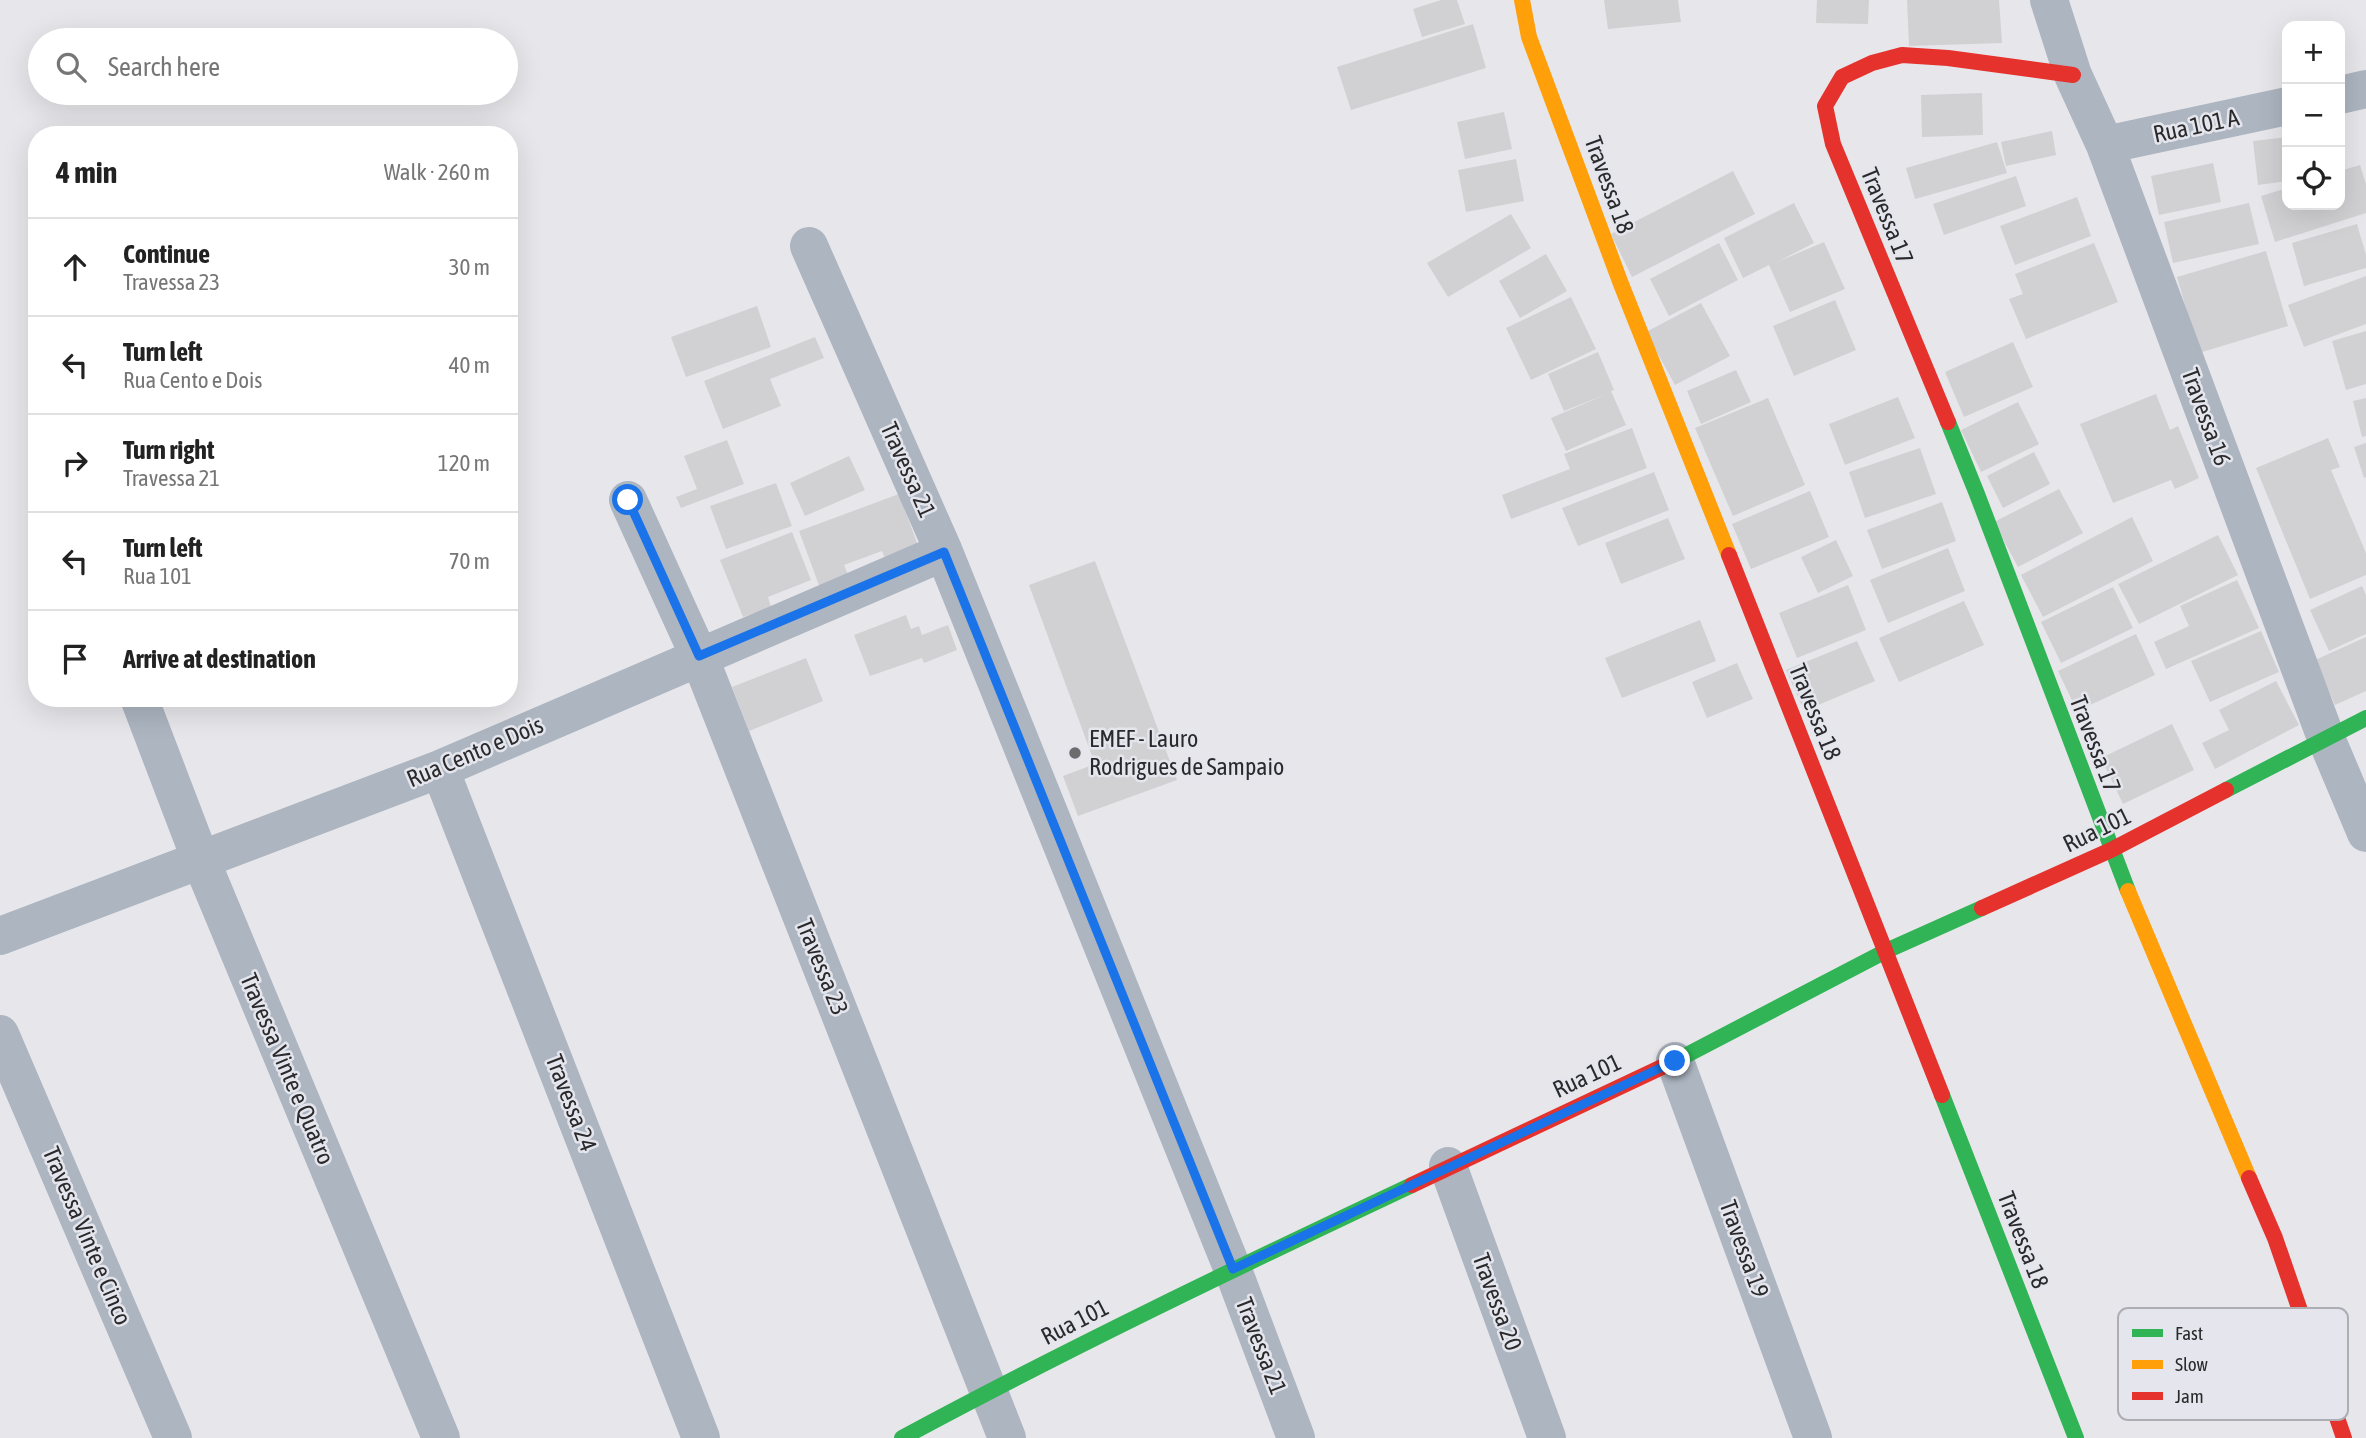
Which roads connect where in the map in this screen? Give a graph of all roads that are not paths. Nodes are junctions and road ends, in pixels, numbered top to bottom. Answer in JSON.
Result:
{"nodes":[{"id":1,"x":1522,"y":0,"type":"edge"},
{"id":2,"x":2049,"y":0,"type":"edge"},
{"id":3,"x":2073,"y":75,"type":"junction"},
{"id":4,"x":2282,"y":107,"type":"edge"},
{"id":5,"x":2105,"y":145,"type":"junction"},
{"id":6,"x":808,"y":246,"type":"dead end"},
{"id":7,"x":628,"y":500,"type":"dead end"},
{"id":8,"x":944,"y":552,"type":"junction"},
{"id":9,"x":699,"y":656,"type":"junction"},
{"id":10,"x":142,"y":707,"type":"edge"},
{"id":11,"x":2366,"y":718,"type":"edge"},
{"id":12,"x":2326,"y":738,"type":"junction"},
{"id":13,"x":440,"y":769,"type":"junction"},
{"id":14,"x":2366,"y":833,"type":"edge"},
{"id":15,"x":2111,"y":850,"type":"junction"},
{"id":16,"x":200,"y":858,"type":"junction"},
{"id":17,"x":0,"y":936,"type":"edge"},
{"id":18,"x":1886,"y":951,"type":"junction"},
{"id":19,"x":0,"y":1034,"type":"edge"},
{"id":20,"x":1675,"y":1061,"type":"junction"},
{"id":21,"x":1448,"y":1166,"type":"junction"},
{"id":22,"x":1233,"y":1269,"type":"junction"},
{"id":23,"x":2299,"y":1308,"type":"edge"},
{"id":24,"x":989,"y":1391,"type":"junction"},
{"id":25,"x":2338,"y":1420,"type":"edge"},
{"id":26,"x":173,"y":1438,"type":"edge"},
{"id":27,"x":440,"y":1438,"type":"edge"},
{"id":28,"x":701,"y":1438,"type":"edge"},
{"id":29,"x":902,"y":1438,"type":"edge"},
{"id":30,"x":1007,"y":1438,"type":"edge"},
{"id":31,"x":1296,"y":1438,"type":"edge"},
{"id":32,"x":1547,"y":1438,"type":"edge"},
{"id":33,"x":1813,"y":1438,"type":"edge"},
{"id":34,"x":2076,"y":1438,"type":"edge"},
{"id":35,"x":2344,"y":1438,"type":"edge"}],
"edges":[{"from":1,"to":18,"type":"street","name":"Travessa 18"},
{"from":2,"to":3,"type":"street","name":"Travessa 16"},
{"from":3,"to":5,"type":"street","name":"Travessa 16"},
{"from":3,"to":15,"type":"street","name":"Travessa 17"},
{"from":4,"to":5,"type":"street","name":"Rua 101 A"},
{"from":5,"to":12,"type":"street","name":"Travessa 16"},
{"from":6,"to":8,"type":"street","name":"Travessa 21"},
{"from":7,"to":9,"type":"street","name":"Travessa 23"},
{"from":8,"to":9,"type":"street","name":"Rua Cento e Dois"},
{"from":8,"to":22,"type":"street","name":"Travessa 21"},
{"from":9,"to":13,"type":"street","name":"Rua Cento e Dois"},
{"from":9,"to":24,"type":"street","name":"Travessa 23"},
{"from":10,"to":16,"type":"street","name":"Travessa Vinte e Quatro"},
{"from":11,"to":12,"type":"street","name":"Rua 101"},
{"from":12,"to":14,"type":"street","name":"Travessa 16"},
{"from":12,"to":15,"type":"street","name":"Rua 101"},
{"from":13,"to":16,"type":"street","name":"Rua Cento e Dois"},
{"from":13,"to":28,"type":"street","name":"Travessa 24"},
{"from":15,"to":18,"type":"street","name":"Rua 101"},
{"from":15,"to":23,"type":"street","name":"Travessa 17"},
{"from":16,"to":17,"type":"street","name":"Rua Cento e Dois"},
{"from":16,"to":27,"type":"street","name":"Travessa Vinte e Quatro"},
{"from":18,"to":20,"type":"street","name":"Rua 101"},
{"from":18,"to":34,"type":"street","name":"Travessa 18"},
{"from":19,"to":26,"type":"street","name":"Travessa Vinte e Cinco"},
{"from":20,"to":21,"type":"street","name":"Rua 101"},
{"from":20,"to":33,"type":"street","name":"Travessa 19"},
{"from":21,"to":22,"type":"street","name":"Rua 101"},
{"from":21,"to":32,"type":"street","name":"Travessa 20"},
{"from":22,"to":24,"type":"street","name":"Rua 101"},
{"from":22,"to":31,"type":"street","name":"Travessa 21"},
{"from":24,"to":29,"type":"street","name":"Rua 101"},
{"from":24,"to":30,"type":"street","name":"Travessa 23"},
{"from":25,"to":35,"type":"street","name":"Travessa 17"}]}
